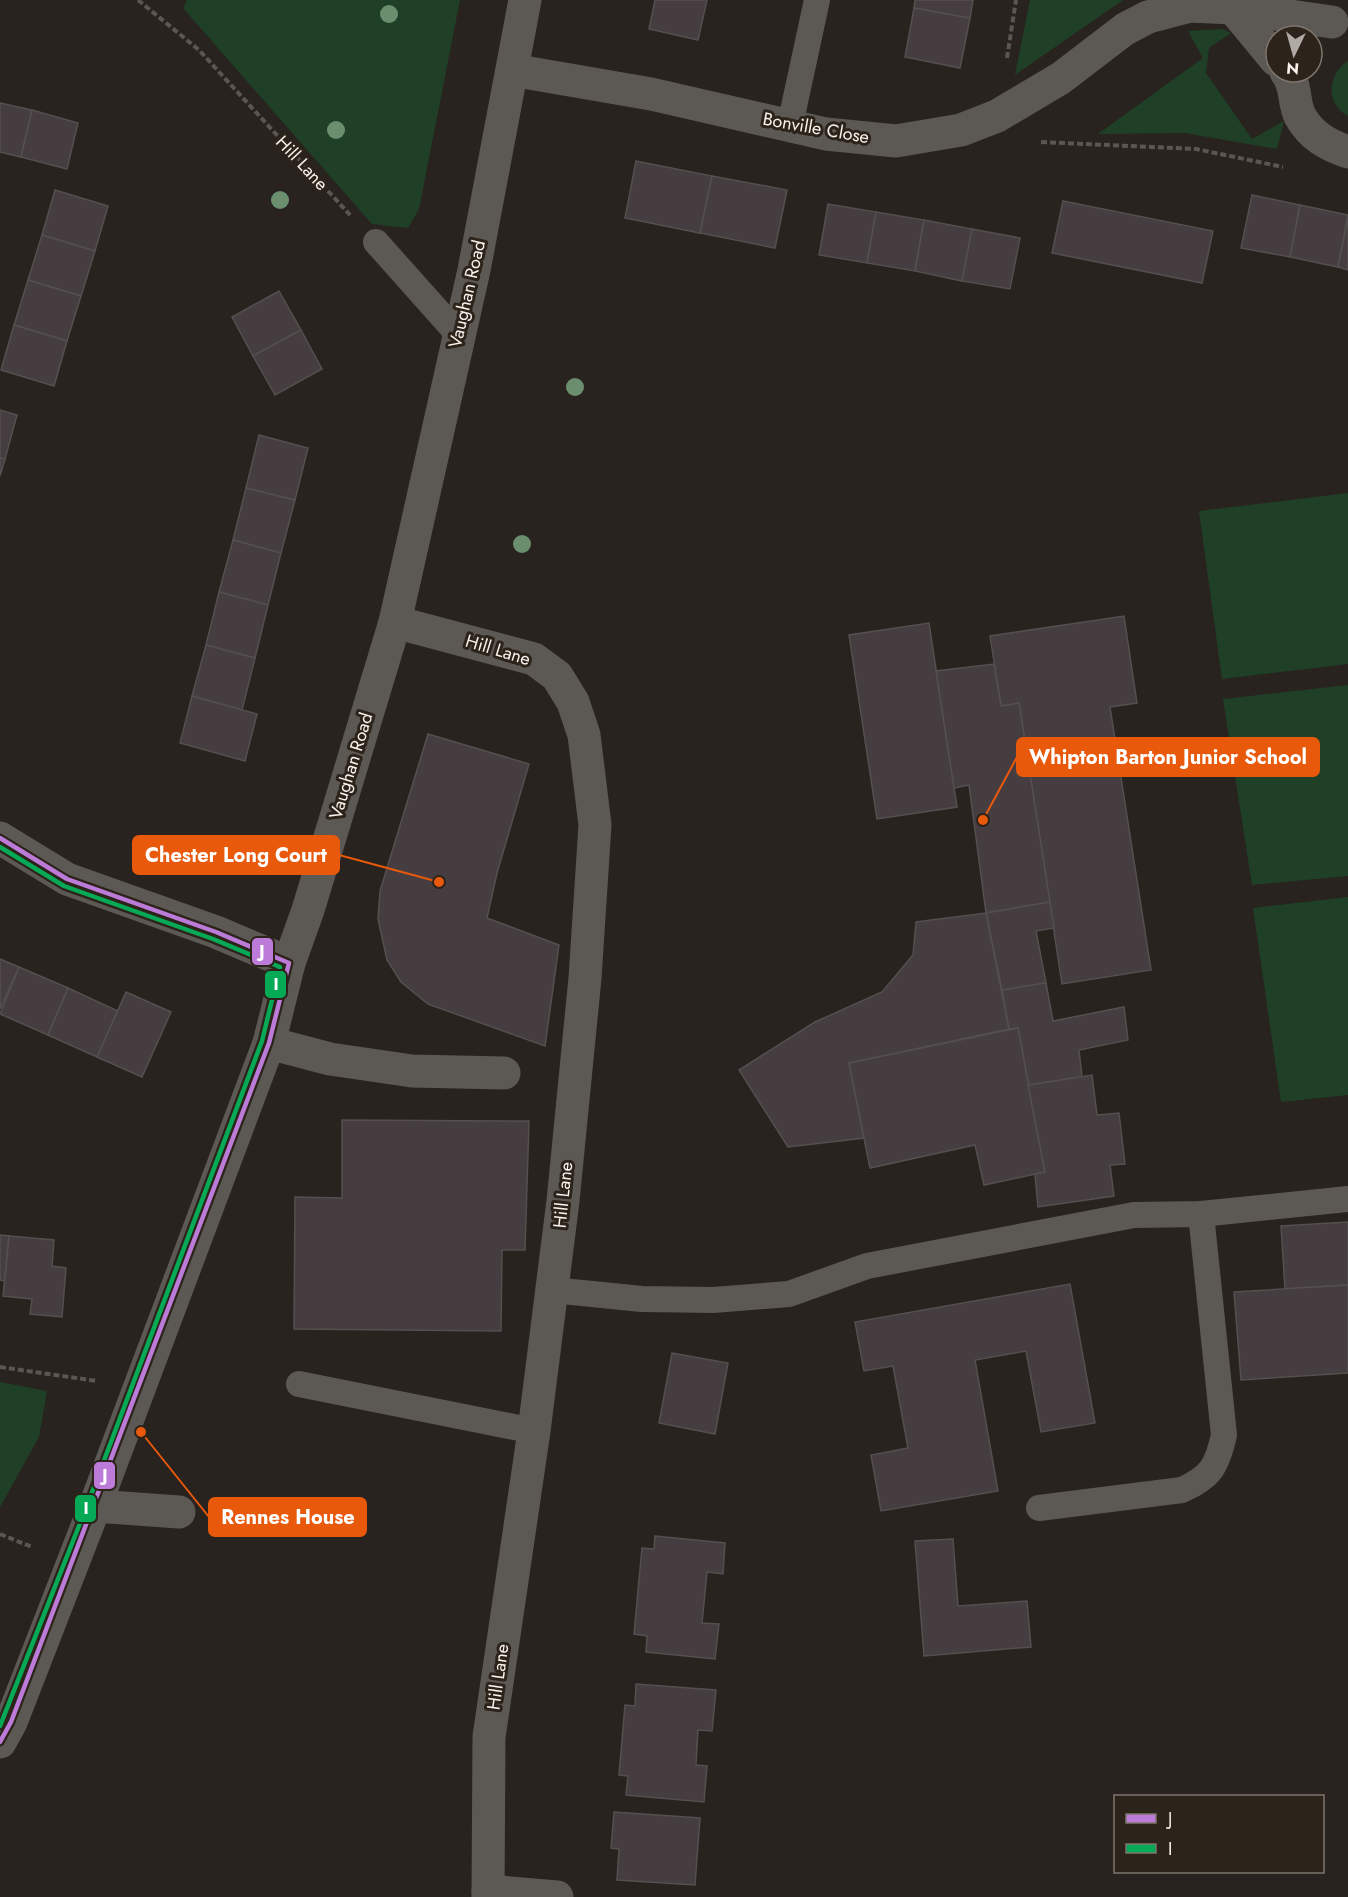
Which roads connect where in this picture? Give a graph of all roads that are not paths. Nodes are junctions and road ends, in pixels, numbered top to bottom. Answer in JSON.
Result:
{"nodes":[{"id":1,"x":525,"y":0,"type":"edge"},
{"id":2,"x":817,"y":0,"type":"edge"},
{"id":3,"x":1233,"y":8,"type":"junction"},
{"id":4,"x":1331,"y":26,"type":"edge"},
{"id":5,"x":1264,"y":44,"type":"edge"},
{"id":6,"x":512,"y":70,"type":"junction"},
{"id":7,"x":1291,"y":84,"type":"edge"},
{"id":8,"x":790,"y":125,"type":"junction"},
{"id":9,"x":1336,"y":148,"type":"edge"},
{"id":10,"x":376,"y":242,"type":"road end"},
{"id":11,"x":458,"y":334,"type":"junction"},
{"id":12,"x":395,"y":622,"type":"junction"},
{"id":13,"x":0,"y":838,"type":"edge"},
{"id":14,"x":289,"y":963,"type":"junction"},
{"id":15,"x":269,"y":1043,"type":"junction"},
{"id":16,"x":504,"y":1073,"type":"dead end"},
{"id":17,"x":1348,"y":1199,"type":"edge"},
{"id":18,"x":1201,"y":1214,"type":"junction"},
{"id":19,"x":552,"y":1290,"type":"junction"},
{"id":20,"x":299,"y":1384,"type":"dead end"},
{"id":21,"x":534,"y":1431,"type":"junction"},
{"id":22,"x":95,"y":1506,"type":"junction"},
{"id":23,"x":1039,"y":1508,"type":"dead end"},
{"id":24,"x":179,"y":1512,"type":"dead end"},
{"id":25,"x":0,"y":1742,"type":"edge"},
{"id":26,"x":488,"y":1894,"type":"edge"},
{"id":27,"x":557,"y":1897,"type":"edge"}],
"edges":[{"from":1,"to":6,"type":"street","name":"Vaughan Road"},
{"from":2,"to":8,"type":"lane"},
{"from":3,"to":4,"type":"street","name":"Bonville Close"},
{"from":3,"to":5,"type":"street"},
{"from":3,"to":8,"type":"street","name":"Bonville Close"},
{"from":6,"to":8,"type":"street","name":"Bonville Close"},
{"from":6,"to":11,"type":"street","name":"Vaughan Road"},
{"from":7,"to":9,"type":"street"},
{"from":10,"to":11,"type":"lane"},
{"from":11,"to":12,"type":"street","name":"Vaughan Road"},
{"from":12,"to":14,"type":"street","name":"Vaughan Road"},
{"from":12,"to":19,"type":"street","name":"Hill Lane"},
{"from":13,"to":14,"type":"street"},
{"from":14,"to":15,"type":"street","name":"Vaughan Road"},
{"from":15,"to":16,"type":"street"},
{"from":15,"to":22,"type":"street","name":"Vaughan Road"},
{"from":17,"to":18,"type":"lane"},
{"from":18,"to":19,"type":"lane"},
{"from":18,"to":23,"type":"lane"},
{"from":19,"to":21,"type":"street","name":"Hill Lane"},
{"from":20,"to":21,"type":"lane"},
{"from":21,"to":26,"type":"street","name":"Hill Lane"},
{"from":22,"to":24,"type":"street"},
{"from":22,"to":25,"type":"street","name":"Vaughan Road"},
{"from":26,"to":27,"type":"street","name":"Hill Lane"}]}
